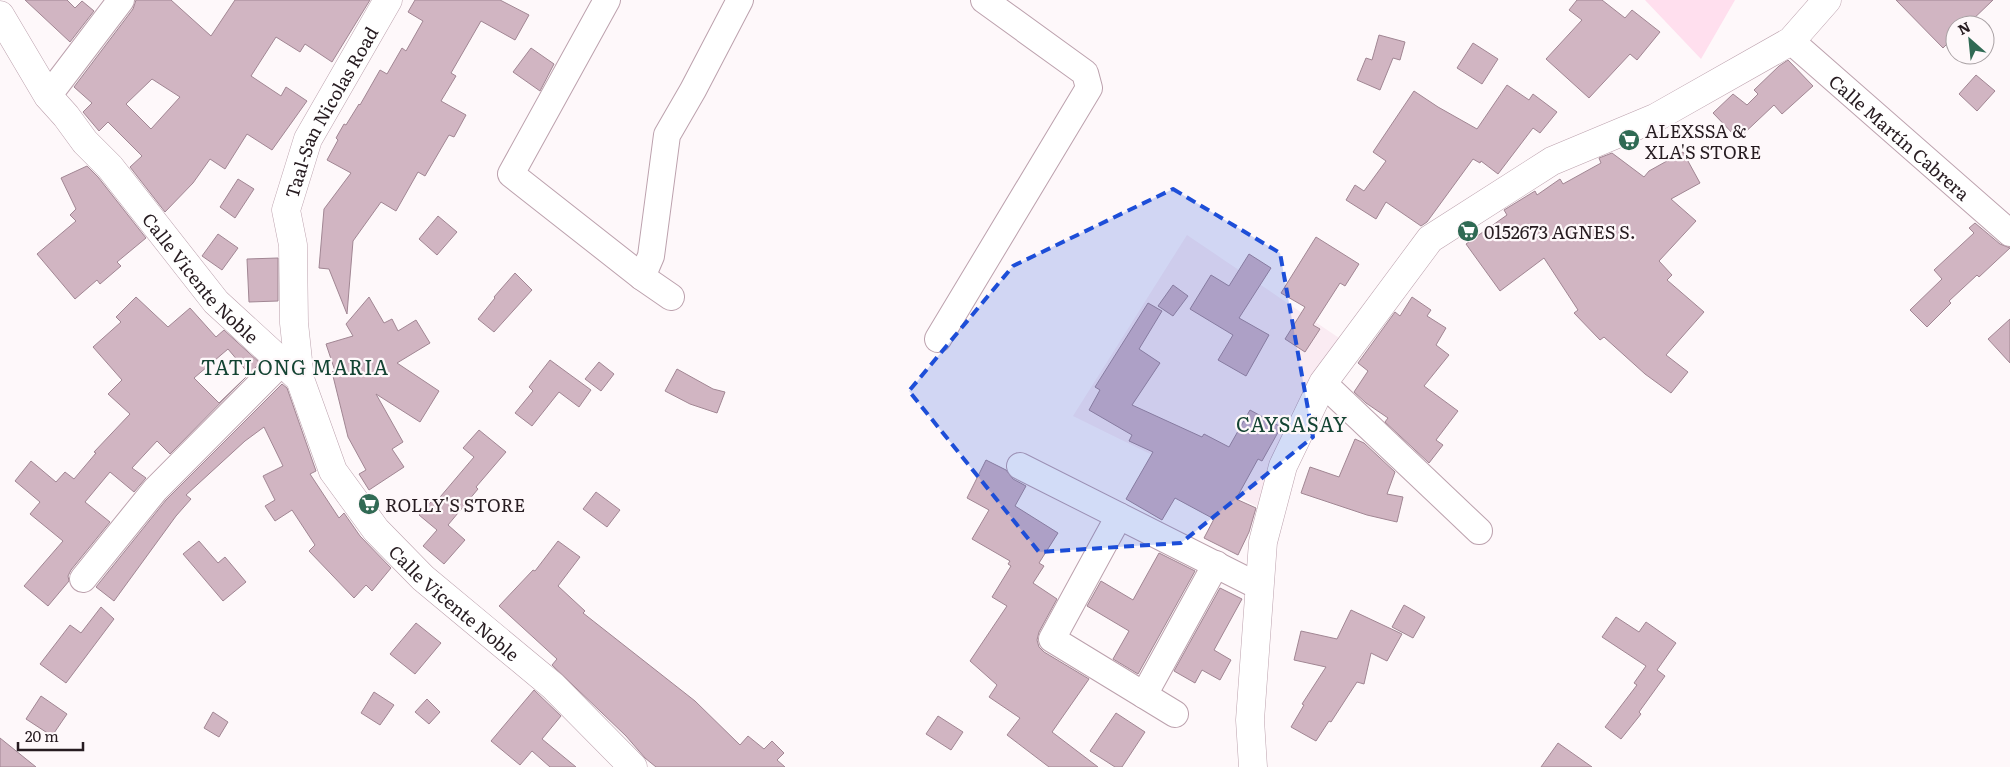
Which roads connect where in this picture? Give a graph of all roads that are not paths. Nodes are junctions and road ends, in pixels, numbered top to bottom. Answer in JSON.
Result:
{"nodes":[{"id":1,"x":122,"y":0,"type":"edge"},
{"id":2,"x":388,"y":0,"type":"edge"},
{"id":3,"x":607,"y":0,"type":"edge"},
{"id":4,"x":740,"y":0,"type":"edge"},
{"id":5,"x":984,"y":0,"type":"edge"},
{"id":6,"x":1827,"y":0,"type":"edge"},
{"id":7,"x":0,"y":15,"type":"edge"},
{"id":8,"x":1791,"y":41,"type":"junction"},
{"id":9,"x":48,"y":96,"type":"junction"},
{"id":10,"x":2010,"y":233,"type":"edge"},
{"id":11,"x":642,"y":277,"type":"junction"},
{"id":12,"x":671,"y":297,"type":"dead end"},
{"id":13,"x":938,"y":339,"type":"dead end"},
{"id":14,"x":291,"y":370,"type":"junction"},
{"id":15,"x":1323,"y":383,"type":"junction"},
{"id":16,"x":1020,"y":466,"type":"dead end"},
{"id":17,"x":1119,"y":516,"type":"junction"},
{"id":18,"x":1479,"y":531,"type":"dead end"},
{"id":19,"x":1216,"y":564,"type":"junction"},
{"id":20,"x":83,"y":579,"type":"dead end"},
{"id":21,"x":1260,"y":586,"type":"junction"},
{"id":22,"x":1144,"y":695,"type":"junction"},
{"id":23,"x":1175,"y":714,"type":"dead end"},
{"id":24,"x":632,"y":767,"type":"edge"},
{"id":25,"x":1253,"y":767,"type":"edge"}],
"edges":[{"from":1,"to":9,"type":"street"},
{"from":2,"to":14,"type":"street","name":"Taal-San Nicolas Road"},
{"from":3,"to":11,"type":"street"},
{"from":4,"to":11,"type":"street"},
{"from":5,"to":13,"type":"street"},
{"from":6,"to":8,"type":"street"},
{"from":7,"to":9,"type":"street","name":"Calle Vicente Noble"},
{"from":8,"to":10,"type":"street","name":"Calle Martín Cabrera"},
{"from":8,"to":15,"type":"street"},
{"from":9,"to":14,"type":"street","name":"Calle Vicente Noble"},
{"from":11,"to":12,"type":"street"},
{"from":14,"to":20,"type":"street"},
{"from":14,"to":24,"type":"street","name":"Calle Vicente Noble"},
{"from":15,"to":18,"type":"street"},
{"from":15,"to":21,"type":"street"},
{"from":16,"to":17,"type":"street"},
{"from":17,"to":19,"type":"street"},
{"from":17,"to":22,"type":"street"},
{"from":19,"to":21,"type":"street"},
{"from":19,"to":22,"type":"street"},
{"from":21,"to":25,"type":"street"},
{"from":22,"to":23,"type":"street"}]}
